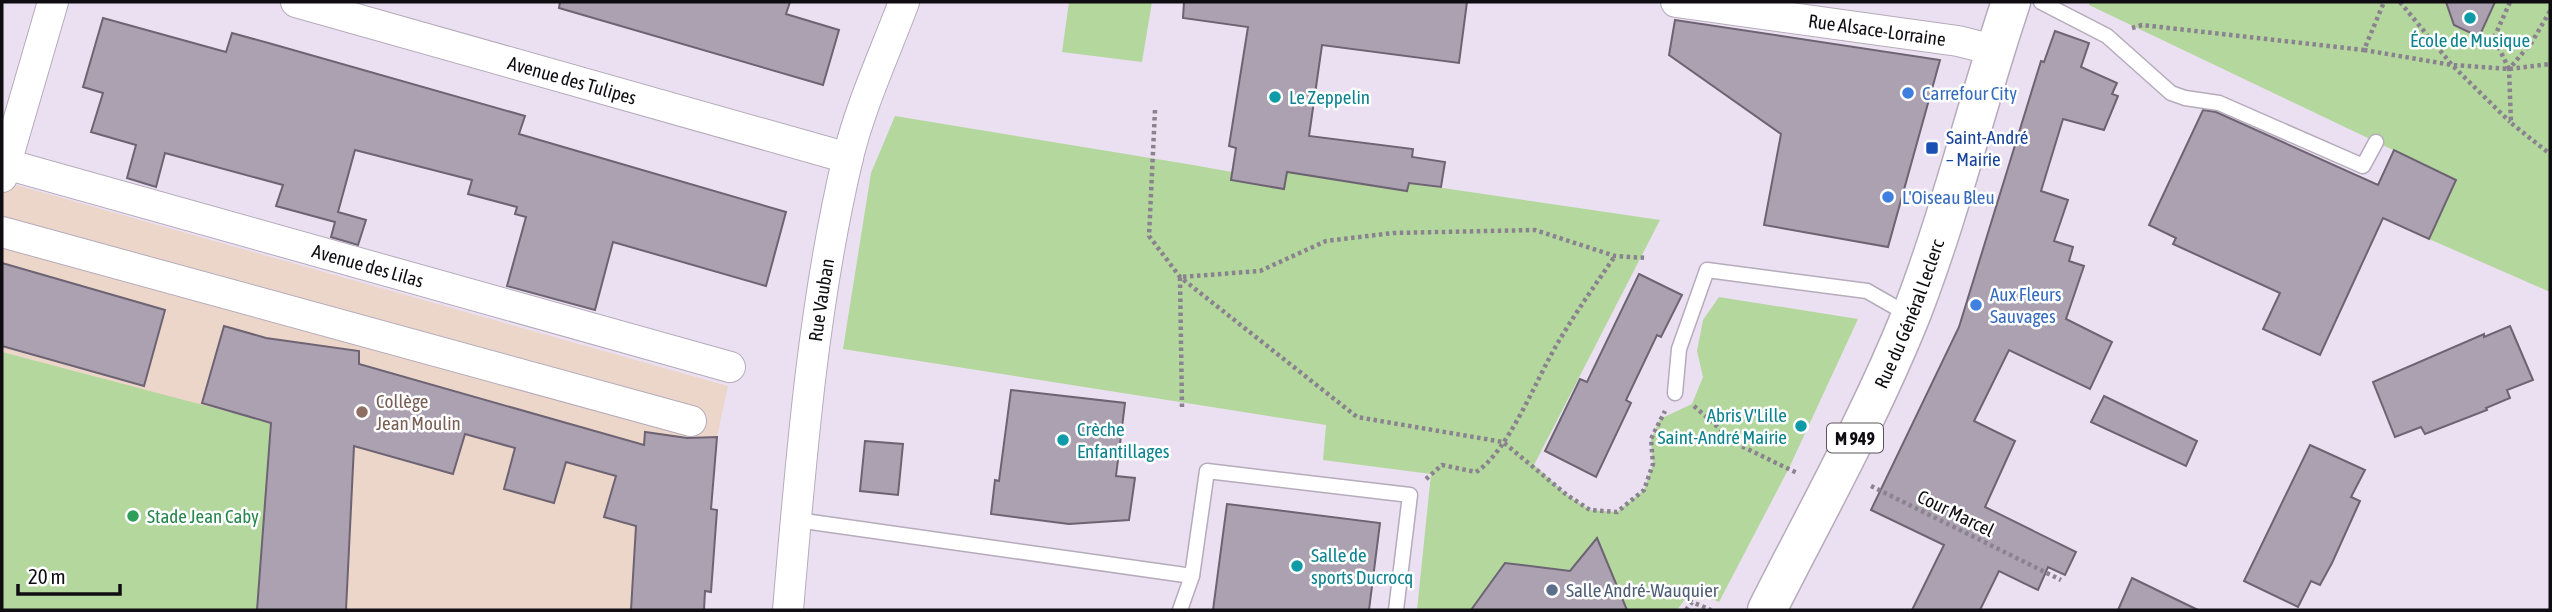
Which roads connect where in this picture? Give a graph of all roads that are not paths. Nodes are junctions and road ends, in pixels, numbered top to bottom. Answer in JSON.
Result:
{"nodes":[{"id":1,"x":53,"y":2,"type":"edge"},
{"id":2,"x":296,"y":2,"type":"edge"},
{"id":3,"x":904,"y":2,"type":"edge"},
{"id":4,"x":1676,"y":2,"type":"edge"},
{"id":5,"x":2028,"y":3,"type":"edge"},
{"id":6,"x":2004,"y":48,"type":"junction"},
{"id":7,"x":2376,"y":142,"type":"dead end"},
{"id":8,"x":848,"y":158,"type":"junction"},
{"id":9,"x":3,"y":168,"type":"edge"},
{"id":10,"x":2,"y":232,"type":"edge"},
{"id":11,"x":1910,"y":316,"type":"junction"},
{"id":12,"x":730,"y":367,"type":"dead end"},
{"id":13,"x":1675,"y":393,"type":"road end"},
{"id":14,"x":691,"y":421,"type":"dead end"},
{"id":15,"x":797,"y":520,"type":"junction"},
{"id":16,"x":1192,"y":576,"type":"junction"},
{"id":17,"x":788,"y":610,"type":"edge"},
{"id":18,"x":1180,"y":610,"type":"edge"},
{"id":19,"x":1396,"y":610,"type":"edge"},
{"id":20,"x":1767,"y":610,"type":"edge"}],
"edges":[{"from":1,"to":9,"type":"street","name":"Avenue des Lilas"},
{"from":2,"to":8,"type":"street","name":"Avenue des Tulipes"},
{"from":3,"to":8,"type":"street","name":"Rue Vauban"},
{"from":4,"to":6,"type":"street","name":"Rue Alsace-Lorraine"},
{"from":5,"to":6,"type":"main road","name":"Rue du Général Leclerc","number":"M 949"},
{"from":5,"to":7,"type":"lane"},
{"from":6,"to":11,"type":"main road","name":"Rue du Général Leclerc","number":"M 949"},
{"from":8,"to":15,"type":"street","name":"Rue Vauban"},
{"from":9,"to":12,"type":"street","name":"Avenue des Lilas"},
{"from":10,"to":14,"type":"street"},
{"from":11,"to":13,"type":"lane"},
{"from":11,"to":20,"type":"main road","name":"Rue du Général Leclerc","number":"M 949"},
{"from":15,"to":16,"type":"lane"},
{"from":15,"to":17,"type":"street","name":"Rue Vauban"},
{"from":16,"to":18,"type":"lane"},
{"from":16,"to":19,"type":"lane"}]}
